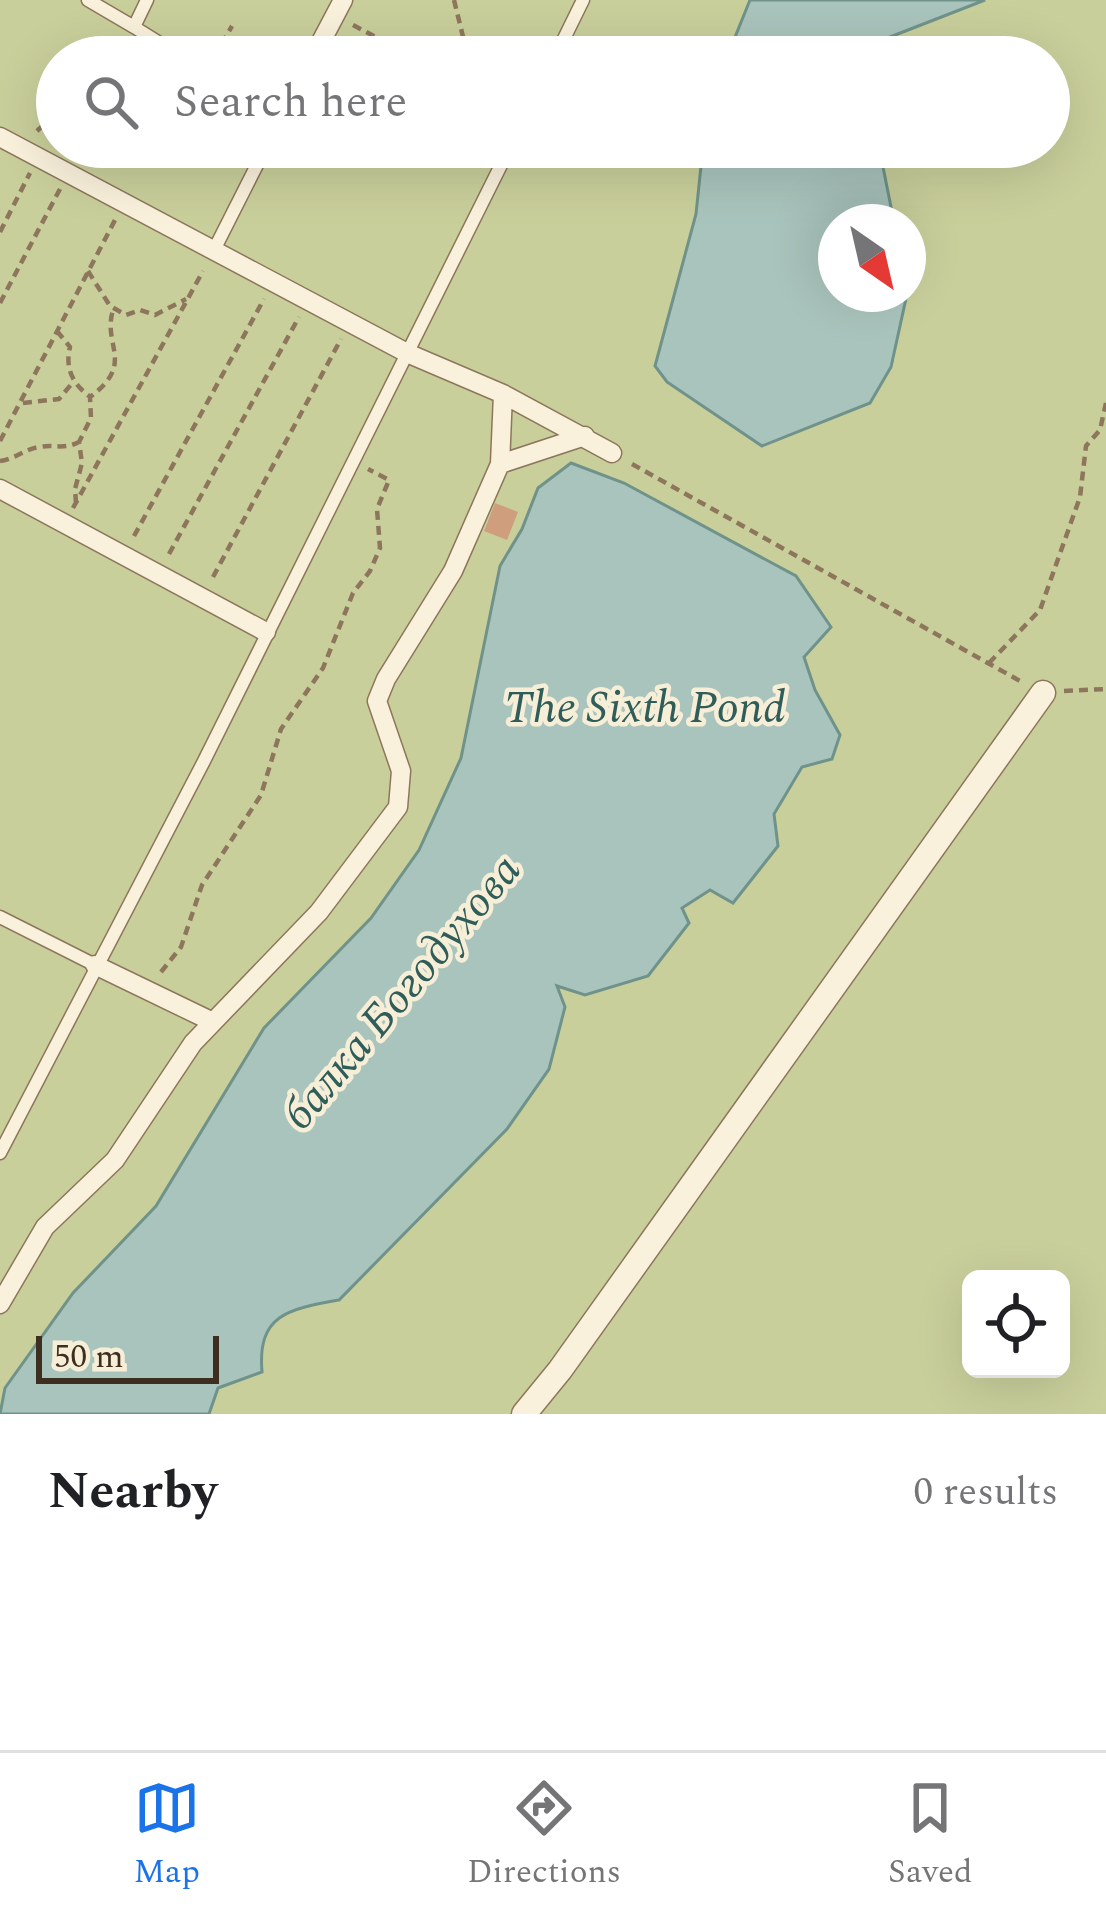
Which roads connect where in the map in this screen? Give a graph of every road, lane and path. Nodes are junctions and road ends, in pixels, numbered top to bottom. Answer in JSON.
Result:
{"nodes":[{"id":1,"x":88,"y":0,"type":"edge"},
{"id":2,"x":147,"y":0,"type":"edge"},
{"id":3,"x":454,"y":0,"type":"edge"},
{"id":4,"x":584,"y":0,"type":"edge"},
{"id":5,"x":339,"y":7,"type":"edge"},
{"id":6,"x":232,"y":26,"type":"dead end"},
{"id":7,"x":134,"y":27,"type":"junction"},
{"id":8,"x":148,"y":36,"type":"edge"},
{"id":9,"x":226,"y":36,"type":"edge"},
{"id":10,"x":324,"y":36,"type":"edge"},
{"id":11,"x":382,"y":36,"type":"edge"},
{"id":12,"x":463,"y":36,"type":"edge"},
{"id":13,"x":566,"y":36,"type":"edge"},
{"id":14,"x":0,"y":137,"type":"edge"},
{"id":15,"x":36,"y":143,"type":"edge"},
{"id":16,"x":29,"y":153,"type":"junction"},
{"id":17,"x":36,"y":157,"type":"edge"},
{"id":18,"x":57,"y":168,"type":"edge"},
{"id":19,"x":255,"y":168,"type":"edge"},
{"id":20,"x":500,"y":168,"type":"edge"},
{"id":21,"x":68,"y":174,"type":"junction"},
{"id":22,"x":123,"y":204,"type":"junction"},
{"id":23,"x":0,"y":232,"type":"edge"},
{"id":24,"x":213,"y":252,"type":"junction"},
{"id":25,"x":88,"y":271,"type":"junction"},
{"id":26,"x":273,"y":284,"type":"junction"},
{"id":27,"x":189,"y":297,"type":"junction"},
{"id":28,"x":308,"y":302,"type":"junction"},
{"id":29,"x":0,"y":303,"type":"edge"},
{"id":30,"x":113,"y":310,"type":"junction"},
{"id":31,"x":350,"y":323,"type":"junction"},
{"id":32,"x":57,"y":332,"type":"junction"},
{"id":33,"x":407,"y":353,"type":"junction"},
{"id":34,"x":74,"y":381,"type":"junction"},
{"id":35,"x":503,"y":394,"type":"junction"},
{"id":36,"x":90,"y":397,"type":"junction"},
{"id":37,"x":1106,"y":403,"type":"edge"},
{"id":38,"x":19,"y":404,"type":"junction"},
{"id":39,"x":584,"y":436,"type":"junction"},
{"id":40,"x":0,"y":441,"type":"edge"},
{"id":41,"x":79,"y":442,"type":"junction"},
{"id":42,"x":612,"y":452,"type":"joint"},
{"id":43,"x":0,"y":460,"type":"edge"},
{"id":44,"x":352,"y":461,"type":"junction"},
{"id":45,"x":500,"y":464,"type":"junction"},
{"id":46,"x":0,"y":489,"type":"edge"},
{"id":47,"x":76,"y":503,"type":"junction"},
{"id":48,"x":65,"y":524,"type":"junction"},
{"id":49,"x":124,"y":554,"type":"junction"},
{"id":50,"x":159,"y":574,"type":"junction"},
{"id":51,"x":203,"y":597,"type":"junction"},
{"id":52,"x":266,"y":632,"type":"junction"},
{"id":53,"x":988,"y":664,"type":"junction"},
{"id":54,"x":1106,"y":689,"type":"edge"},
{"id":55,"x":1043,"y":693,"type":"junction"},
{"id":56,"x":0,"y":917,"type":"edge"},
{"id":57,"x":94,"y":965,"type":"junction"},
{"id":58,"x":148,"y":991,"type":"junction"},
{"id":59,"x":213,"y":1022,"type":"junction"},
{"id":60,"x":0,"y":1153,"type":"edge"},
{"id":61,"x":0,"y":1304,"type":"edge"},
{"id":62,"x":524,"y":1414,"type":"edge"}],
"edges":[{"from":1,"to":7,"type":"lane"},
{"from":2,"to":7,"type":"lane"},
{"from":3,"to":12,"type":"path"},
{"from":4,"to":13,"type":"lane"},
{"from":5,"to":10,"type":"street"},
{"from":5,"to":11,"type":"path"},
{"from":6,"to":9,"type":"path"},
{"from":7,"to":8,"type":"lane"},
{"from":14,"to":16,"type":"street"},
{"from":15,"to":16,"type":"path"},
{"from":16,"to":17,"type":"street"},
{"from":16,"to":23,"type":"path"},
{"from":18,"to":21,"type":"street"},
{"from":19,"to":24,"type":"lane"},
{"from":20,"to":33,"type":"lane"},
{"from":21,"to":22,"type":"street"},
{"from":21,"to":29,"type":"path"},
{"from":22,"to":24,"type":"street"},
{"from":22,"to":25,"type":"path"},
{"from":24,"to":26,"type":"street"},
{"from":24,"to":27,"type":"path"},
{"from":25,"to":30,"type":"path"},
{"from":25,"to":32,"type":"path"},
{"from":26,"to":28,"type":"street"},
{"from":26,"to":49,"type":"path"},
{"from":27,"to":30,"type":"path"},
{"from":27,"to":47,"type":"path"},
{"from":28,"to":31,"type":"street"},
{"from":28,"to":50,"type":"path"},
{"from":30,"to":36,"type":"path"},
{"from":31,"to":33,"type":"street"},
{"from":31,"to":51,"type":"path"},
{"from":32,"to":34,"type":"path"},
{"from":32,"to":38,"type":"path"},
{"from":33,"to":35,"type":"street"},
{"from":33,"to":44,"type":"lane"},
{"from":34,"to":36,"type":"path"},
{"from":34,"to":38,"type":"path"},
{"from":35,"to":39,"type":"street"},
{"from":35,"to":45,"type":"street"},
{"from":36,"to":41,"type":"path"},
{"from":37,"to":53,"type":"path"},
{"from":38,"to":40,"type":"path"},
{"from":39,"to":42,"type":"street"},
{"from":39,"to":45,"type":"street"},
{"from":41,"to":43,"type":"path"},
{"from":41,"to":47,"type":"path"},
{"from":42,"to":53,"type":"path"},
{"from":44,"to":52,"type":"lane"},
{"from":44,"to":58,"type":"path"},
{"from":45,"to":59,"type":"street"},
{"from":46,"to":48,"type":"street"},
{"from":47,"to":48,"type":"path"},
{"from":48,"to":49,"type":"street"},
{"from":49,"to":50,"type":"street"},
{"from":50,"to":51,"type":"street"},
{"from":51,"to":52,"type":"street"},
{"from":52,"to":57,"type":"lane"},
{"from":53,"to":55,"type":"path"},
{"from":54,"to":55,"type":"path"},
{"from":55,"to":62,"type":"street"},
{"from":56,"to":57,"type":"lane"},
{"from":57,"to":58,"type":"street"},
{"from":57,"to":60,"type":"lane"},
{"from":58,"to":59,"type":"street"},
{"from":59,"to":61,"type":"street"}]}
